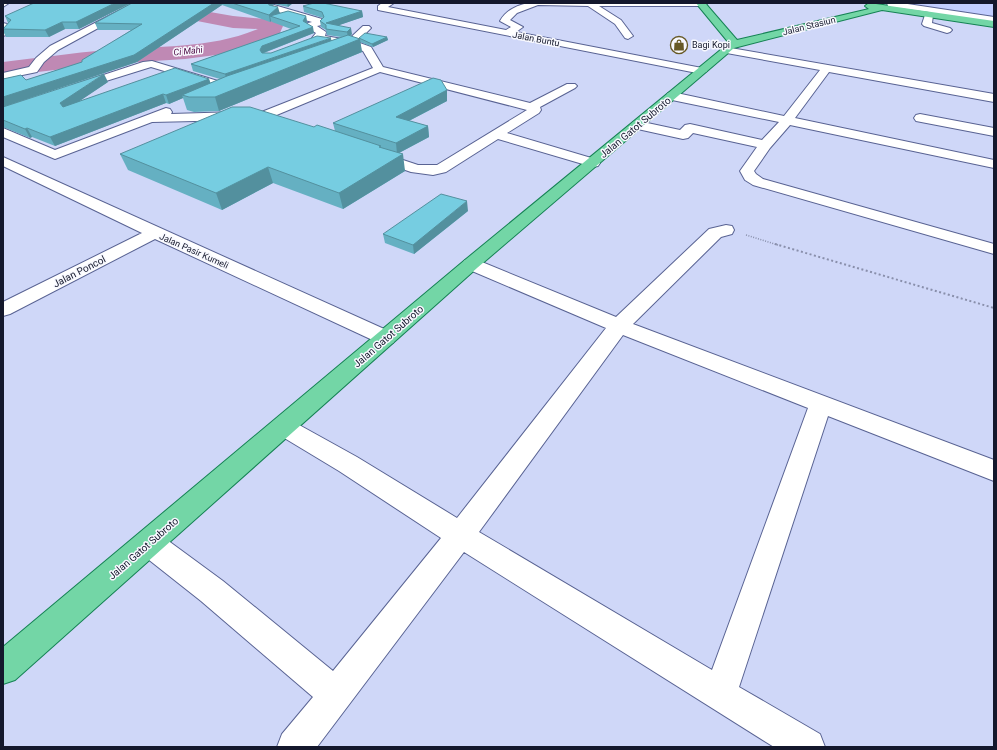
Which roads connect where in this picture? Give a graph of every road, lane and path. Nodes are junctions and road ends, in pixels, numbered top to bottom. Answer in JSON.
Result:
{"nodes":[{"id":1,"x":140,"y":3,"type":"edge"},
{"id":2,"x":390,"y":3,"type":"edge"},
{"id":3,"x":538,"y":3,"type":"edge"},
{"id":4,"x":577,"y":3,"type":"edge"},
{"id":5,"x":701,"y":3,"type":"edge"},
{"id":6,"x":918,"y":3,"type":"edge"},
{"id":7,"x":591,"y":4,"type":"edge"},
{"id":8,"x":855,"y":4,"type":"dead end"},
{"id":9,"x":889,"y":5,"type":"edge"},
{"id":10,"x":274,"y":8,"type":"edge"},
{"id":11,"x":994,"y":14,"type":"edge"},
{"id":12,"x":929,"y":15,"type":"junction"},
{"id":13,"x":994,"y":20,"type":"edge"},
{"id":14,"x":994,"y":24,"type":"edge"},
{"id":15,"x":3,"y":26,"type":"edge"},
{"id":16,"x":366,"y":28,"type":"dead end"},
{"id":17,"x":947,"y":30,"type":"dead end"},
{"id":18,"x":3,"y":33,"type":"edge"},
{"id":19,"x":506,"y":33,"type":"junction"},
{"id":20,"x":628,"y":36,"type":"dead end"},
{"id":21,"x":758,"y":38,"type":"junction"},
{"id":22,"x":728,"y":42,"type":"junction"},
{"id":23,"x":350,"y":43,"type":"junction"},
{"id":24,"x":321,"y":53,"type":"edge"},
{"id":25,"x":379,"y":69,"type":"junction"},
{"id":26,"x":826,"y":69,"type":"junction"},
{"id":27,"x":702,"y":71,"type":"junction"},
{"id":28,"x":220,"y":74,"type":"edge"},
{"id":29,"x":3,"y":76,"type":"edge"},
{"id":30,"x":205,"y":79,"type":"junction"},
{"id":31,"x":571,"y":86,"type":"dead end"},
{"id":32,"x":932,"y":87,"type":"junction"},
{"id":33,"x":64,"y":92,"type":"edge"},
{"id":34,"x":207,"y":95,"type":"edge"},
{"id":35,"x":672,"y":96,"type":"junction"},
{"id":36,"x":994,"y":98,"type":"edge"},
{"id":37,"x":533,"y":106,"type":"junction"},
{"id":38,"x":179,"y":107,"type":"dead end"},
{"id":39,"x":263,"y":116,"type":"junction"},
{"id":40,"x":152,"y":118,"type":"junction"},
{"id":41,"x":920,"y":118,"type":"junction"},
{"id":42,"x":278,"y":121,"type":"edge"},
{"id":43,"x":787,"y":121,"type":"junction"},
{"id":44,"x":638,"y":125,"type":"junction"},
{"id":45,"x":3,"y":132,"type":"edge"},
{"id":46,"x":994,"y":132,"type":"edge"},
{"id":47,"x":496,"y":134,"type":"junction"},
{"id":48,"x":765,"y":145,"type":"junction"},
{"id":49,"x":909,"y":145,"type":"junction"},
{"id":50,"x":365,"y":151,"type":"edge"},
{"id":51,"x":3,"y":161,"type":"edge"},
{"id":52,"x":593,"y":163,"type":"junction"},
{"id":53,"x":994,"y":164,"type":"edge"},
{"id":54,"x":726,"y":230,"type":"joint"},
{"id":55,"x":155,"y":233,"type":"junction"},
{"id":56,"x":994,"y":249,"type":"edge"},
{"id":57,"x":472,"y":264,"type":"junction"},
{"id":58,"x":994,"y":308,"type":"edge"},
{"id":59,"x":3,"y":310,"type":"edge"},
{"id":60,"x":619,"y":326,"type":"junction"},
{"id":61,"x":386,"y":338,"type":"junction"},
{"id":62,"x":821,"y":404,"type":"junction"},
{"id":63,"x":284,"y":427,"type":"junction"},
{"id":64,"x":994,"y":471,"type":"edge"},
{"id":65,"x":460,"y":535,"type":"junction"},
{"id":66,"x":149,"y":543,"type":"junction"},
{"id":67,"x":3,"y":668,"type":"edge"},
{"id":68,"x":720,"y":694,"type":"junction"},
{"id":69,"x":336,"y":695,"type":"junction"},
{"id":70,"x":298,"y":746,"type":"edge"},
{"id":71,"x":807,"y":747,"type":"edge"}],
"edges":[{"from":1,"to":29,"type":"street"},
{"from":2,"to":19,"type":"street","name":"Jalan Buntu"},
{"from":3,"to":4,"type":"street"},
{"from":3,"to":19,"type":"street"},
{"from":4,"to":7,"type":"street"},
{"from":5,"to":7,"type":"street"},
{"from":5,"to":22,"type":"main road"},
{"from":6,"to":11,"type":"street"},
{"from":7,"to":20,"type":"street"},
{"from":8,"to":9,"type":"main road","name":"Jalan Stasiun"},
{"from":9,"to":12,"type":"main road","name":"Jalan Stasiun"},
{"from":9,"to":13,"type":"street"},
{"from":9,"to":21,"type":"main road","name":"Jalan Stasiun"},
{"from":10,"to":23,"type":"street"},
{"from":12,"to":14,"type":"main road","name":"Jalan Stasiun"},
{"from":12,"to":17,"type":"street"},
{"from":15,"to":18,"type":"street"},
{"from":16,"to":23,"type":"street"},
{"from":19,"to":27,"type":"street","name":"Jalan Buntu"},
{"from":21,"to":22,"type":"main road","name":"Jalan Stasiun"},
{"from":21,"to":22,"type":"main road"},
{"from":22,"to":26,"type":"street"},
{"from":22,"to":27,"type":"main road","name":"Jalan Gatot Subroto"},
{"from":23,"to":24,"type":"street"},
{"from":23,"to":25,"type":"street"},
{"from":25,"to":37,"type":"street"},
{"from":25,"to":39,"type":"street"},
{"from":26,"to":32,"type":"street"},
{"from":26,"to":43,"type":"street"},
{"from":27,"to":35,"type":"main road","name":"Jalan Gatot Subroto"},
{"from":28,"to":30,"type":"street"},
{"from":30,"to":33,"type":"street"},
{"from":30,"to":34,"type":"street"},
{"from":31,"to":37,"type":"street"},
{"from":32,"to":36,"type":"street"},
{"from":32,"to":41,"type":"street"},
{"from":35,"to":43,"type":"street"},
{"from":35,"to":44,"type":"main road","name":"Jalan Gatot Subroto"},
{"from":37,"to":47,"type":"street"},
{"from":38,"to":40,"type":"street"},
{"from":39,"to":40,"type":"street"},
{"from":39,"to":42,"type":"street"},
{"from":40,"to":45,"type":"street"},
{"from":41,"to":46,"type":"street"},
{"from":41,"to":49,"type":"street"},
{"from":43,"to":48,"type":"street"},
{"from":43,"to":49,"type":"street"},
{"from":44,"to":48,"type":"street"},
{"from":44,"to":52,"type":"main road","name":"Jalan Gatot Subroto"},
{"from":47,"to":50,"type":"street"},
{"from":47,"to":52,"type":"street"},
{"from":48,"to":56,"type":"street"},
{"from":49,"to":53,"type":"street"},
{"from":51,"to":55,"type":"street","name":"Jalan Pasir Kumeli"},
{"from":52,"to":57,"type":"main road","name":"Jalan Gatot Subroto"},
{"from":54,"to":58,"type":"path"},
{"from":54,"to":60,"type":"street"},
{"from":55,"to":59,"type":"street","name":"Jalan Poncol"},
{"from":55,"to":61,"type":"street","name":"Jalan Pasir Kumeli"},
{"from":57,"to":60,"type":"street"},
{"from":57,"to":61,"type":"main road","name":"Jalan Gatot Subroto"},
{"from":60,"to":62,"type":"street"},
{"from":60,"to":65,"type":"street"},
{"from":61,"to":63,"type":"main road","name":"Jalan Gatot Subroto"},
{"from":62,"to":64,"type":"street"},
{"from":62,"to":68,"type":"street"},
{"from":63,"to":65,"type":"street"},
{"from":63,"to":66,"type":"main road","name":"Jalan Gatot Subroto"},
{"from":65,"to":68,"type":"street"},
{"from":65,"to":69,"type":"street"},
{"from":66,"to":67,"type":"main road","name":"Jalan Gatot Subroto"},
{"from":66,"to":69,"type":"street"},
{"from":68,"to":71,"type":"street"},
{"from":69,"to":70,"type":"street"}]}
